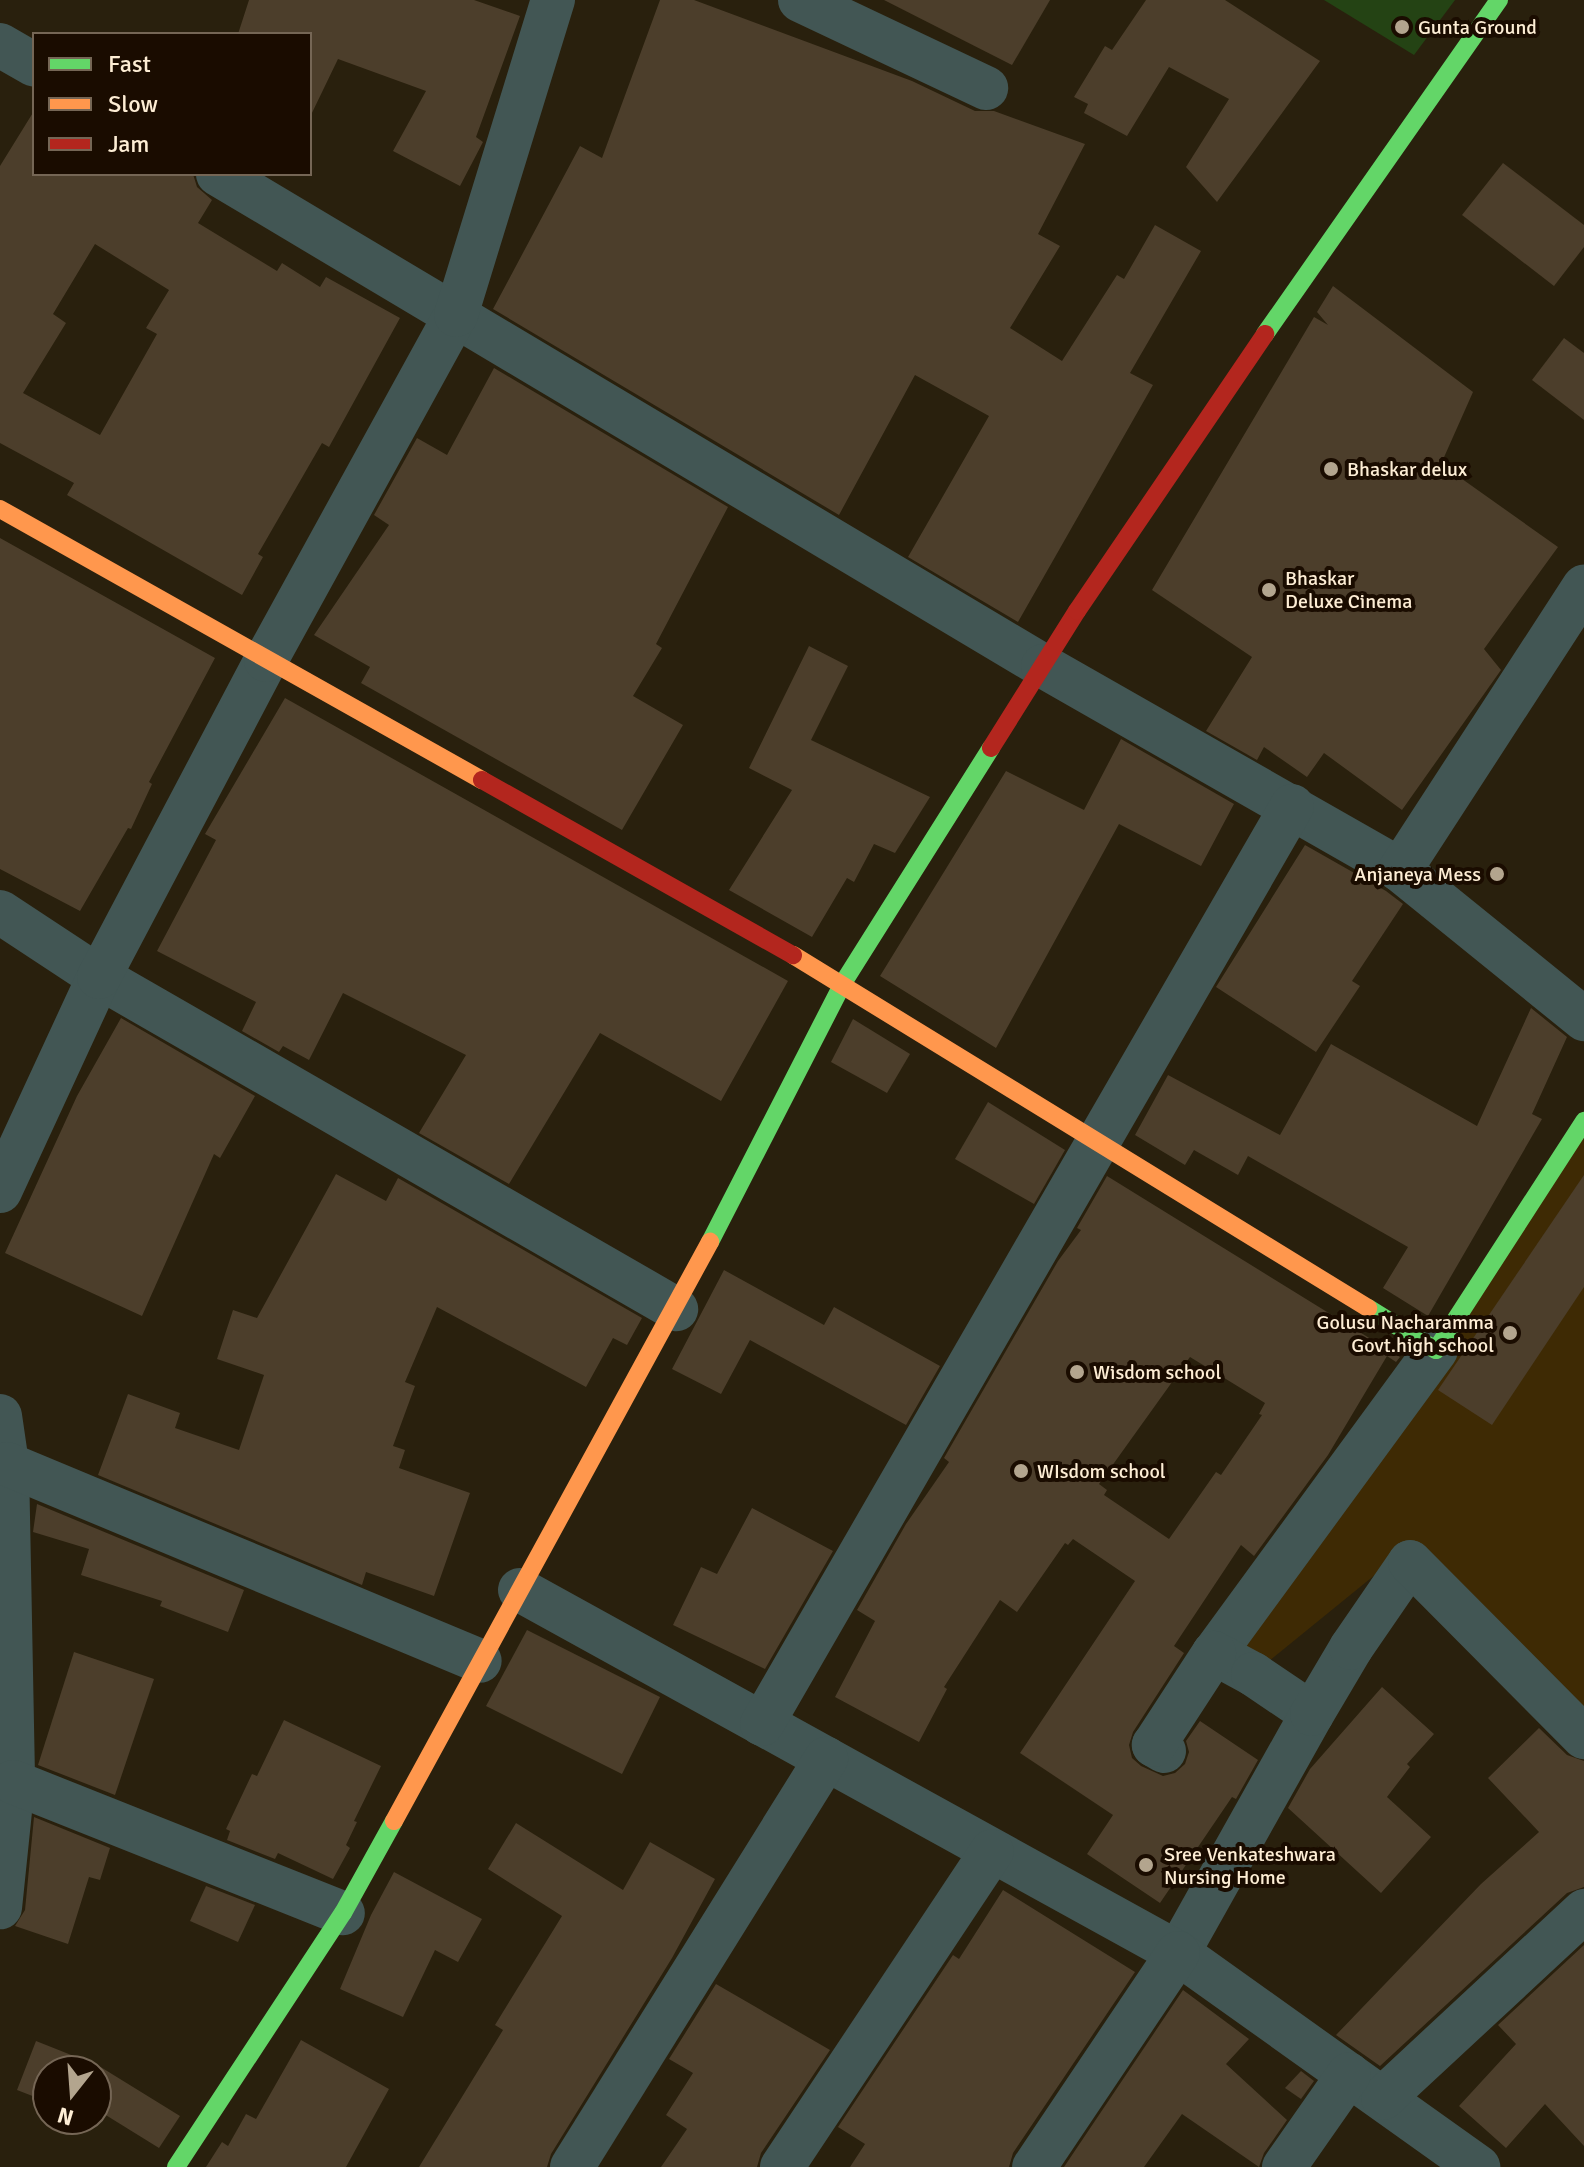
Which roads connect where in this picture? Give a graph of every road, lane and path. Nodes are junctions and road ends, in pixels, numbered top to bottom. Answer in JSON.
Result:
{"nodes":[{"id":1,"x":553,"y":0,"type":"edge"},
{"id":2,"x":800,"y":0,"type":"edge"},
{"id":3,"x":1499,"y":0,"type":"edge"},
{"id":4,"x":0,"y":45,"type":"edge"},
{"id":5,"x":32,"y":64,"type":"edge"},
{"id":6,"x":986,"y":88,"type":"dead end"},
{"id":7,"x":221,"y":176,"type":"edge"},
{"id":8,"x":456,"y":315,"type":"junction"},
{"id":9,"x":0,"y":509,"type":"edge"},
{"id":10,"x":1584,"y":587,"type":"edge"},
{"id":11,"x":266,"y":660,"type":"junction"},
{"id":12,"x":1043,"y":666,"type":"junction"},
{"id":13,"x":1292,"y":806,"type":"junction"},
{"id":14,"x":1400,"y":870,"type":"junction"},
{"id":15,"x":0,"y":912,"type":"edge"},
{"id":16,"x":99,"y":977,"type":"junction"},
{"id":17,"x":843,"y":983,"type":"junction"},
{"id":18,"x":1584,"y":1019,"type":"edge"},
{"id":19,"x":1584,"y":1121,"type":"edge"},
{"id":20,"x":1097,"y":1140,"type":"junction"},
{"id":21,"x":0,"y":1191,"type":"edge"},
{"id":22,"x":676,"y":1309,"type":"junction"},
{"id":23,"x":1436,"y":1350,"type":"junction"},
{"id":24,"x":0,"y":1416,"type":"edge"},
{"id":25,"x":7,"y":1464,"type":"junction"},
{"id":26,"x":520,"y":1590,"type":"junction"},
{"id":27,"x":1214,"y":1653,"type":"junction"},
{"id":28,"x":480,"y":1661,"type":"junction"},
{"id":29,"x":1312,"y":1714,"type":"junction"},
{"id":30,"x":762,"y":1724,"type":"junction"},
{"id":31,"x":1584,"y":1737,"type":"edge"},
{"id":32,"x":1164,"y":1751,"type":"dead end"},
{"id":33,"x":826,"y":1759,"type":"junction"},
{"id":34,"x":13,"y":1782,"type":"junction"},
{"id":35,"x":992,"y":1851,"type":"junction"},
{"id":36,"x":0,"y":1907,"type":"edge"},
{"id":37,"x":1584,"y":1911,"type":"edge"},
{"id":38,"x":343,"y":1913,"type":"junction"},
{"id":39,"x":1178,"y":1953,"type":"junction"},
{"id":40,"x":1366,"y":2086,"type":"junction"},
{"id":41,"x":176,"y":2167,"type":"edge"},
{"id":42,"x":572,"y":2167,"type":"edge"},
{"id":43,"x":782,"y":2167,"type":"edge"},
{"id":44,"x":1034,"y":2167,"type":"edge"},
{"id":45,"x":1284,"y":2167,"type":"edge"},
{"id":46,"x":1478,"y":2167,"type":"edge"}],
"edges":[{"from":1,"to":8,"type":"street"},
{"from":2,"to":6,"type":"street"},
{"from":3,"to":12,"type":"street"},
{"from":4,"to":5,"type":"street"},
{"from":7,"to":8,"type":"street"},
{"from":8,"to":11,"type":"street"},
{"from":8,"to":12,"type":"street"},
{"from":9,"to":11,"type":"street"},
{"from":10,"to":14,"type":"street"},
{"from":11,"to":16,"type":"street"},
{"from":11,"to":17,"type":"street"},
{"from":12,"to":13,"type":"street"},
{"from":12,"to":17,"type":"street"},
{"from":13,"to":14,"type":"street"},
{"from":13,"to":20,"type":"street"},
{"from":14,"to":18,"type":"street"},
{"from":15,"to":16,"type":"street"},
{"from":16,"to":21,"type":"street"},
{"from":16,"to":22,"type":"street"},
{"from":17,"to":20,"type":"street"},
{"from":17,"to":22,"type":"street"},
{"from":19,"to":23,"type":"street"},
{"from":20,"to":23,"type":"street"},
{"from":20,"to":30,"type":"street"},
{"from":22,"to":26,"type":"street"},
{"from":23,"to":27,"type":"street"},
{"from":24,"to":25,"type":"street"},
{"from":25,"to":28,"type":"street"},
{"from":25,"to":34,"type":"street"},
{"from":26,"to":28,"type":"street"},
{"from":26,"to":30,"type":"street"},
{"from":27,"to":29,"type":"street"},
{"from":27,"to":32,"type":"street"},
{"from":28,"to":38,"type":"street"},
{"from":29,"to":31,"type":"street"},
{"from":29,"to":39,"type":"street"},
{"from":30,"to":33,"type":"street"},
{"from":33,"to":35,"type":"street"},
{"from":33,"to":42,"type":"street"},
{"from":34,"to":36,"type":"street"},
{"from":34,"to":38,"type":"street"},
{"from":35,"to":39,"type":"street"},
{"from":35,"to":43,"type":"street"},
{"from":37,"to":40,"type":"street"},
{"from":38,"to":41,"type":"street"},
{"from":39,"to":40,"type":"street"},
{"from":39,"to":44,"type":"street"},
{"from":40,"to":45,"type":"street"},
{"from":40,"to":46,"type":"street"}]}
